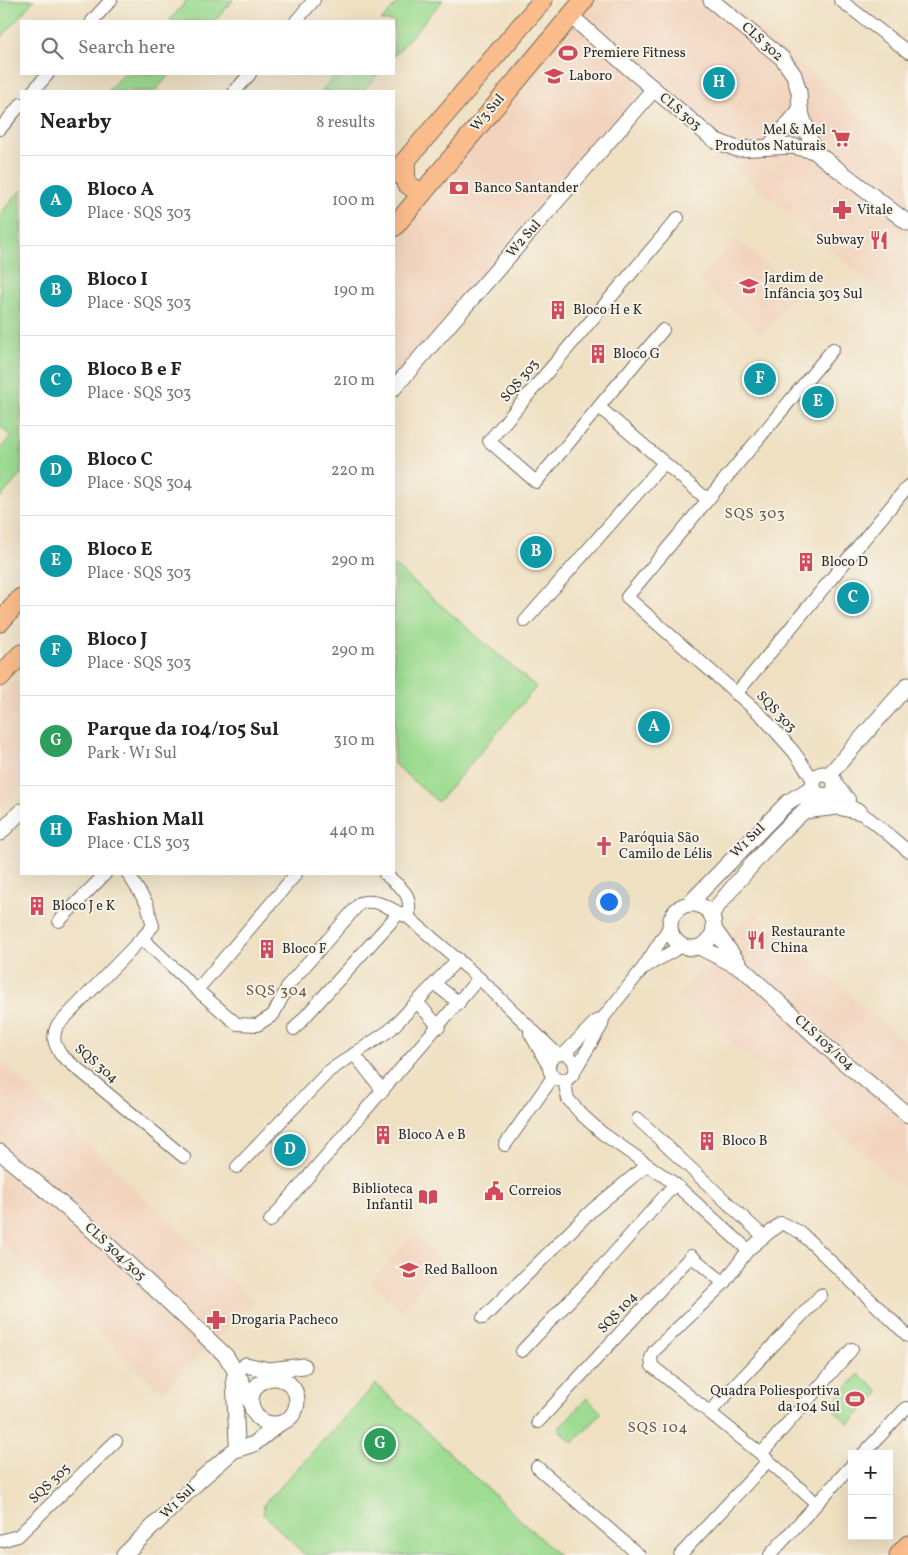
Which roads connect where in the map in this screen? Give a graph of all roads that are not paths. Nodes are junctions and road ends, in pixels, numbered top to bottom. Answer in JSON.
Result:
{"nodes":[{"id":1,"x":111,"y":0,"type":"edge"},
{"id":2,"x":314,"y":0,"type":"edge"},
{"id":3,"x":543,"y":0,"type":"edge"},
{"id":4,"x":584,"y":0,"type":"edge"},
{"id":5,"x":711,"y":0,"type":"edge"},
{"id":6,"x":840,"y":0,"type":"edge"},
{"id":7,"x":728,"y":5,"type":"edge"},
{"id":8,"x":570,"y":15,"type":"junction"},
{"id":9,"x":93,"y":20,"type":"edge"},
{"id":10,"x":297,"y":20,"type":"edge"},
{"id":11,"x":908,"y":52,"type":"edge"},
{"id":12,"x":47,"y":75,"type":"edge"},
{"id":13,"x":249,"y":75,"type":"edge"},
{"id":14,"x":654,"y":89,"type":"junction"},
{"id":15,"x":33,"y":90,"type":"edge"},
{"id":16,"x":236,"y":90,"type":"edge"},
{"id":17,"x":20,"y":105,"type":"edge"},
{"id":18,"x":800,"y":110,"type":"junction"},
{"id":19,"x":0,"y":129,"type":"edge"},
{"id":20,"x":769,"y":147,"type":"junction"},
{"id":21,"x":814,"y":151,"type":"junction"},
{"id":22,"x":399,"y":168,"type":"edge"},
{"id":23,"x":421,"y":194,"type":"junction"},
{"id":24,"x":678,"y":218,"type":"dead end"},
{"id":25,"x":908,"y":223,"type":"edge"},
{"id":26,"x":395,"y":226,"type":"edge"},
{"id":27,"x":663,"y":330,"type":"dead end"},
{"id":28,"x":833,"y":349,"type":"dead end"},
{"id":29,"x":395,"y":387,"type":"edge"},
{"id":30,"x":598,"y":407,"type":"junction"},
{"id":31,"x":664,"y":462,"type":"junction"},
{"id":32,"x":908,"y":486,"type":"edge"},
{"id":33,"x":708,"y":500,"type":"junction"},
{"id":34,"x":20,"y":599,"type":"edge"},
{"id":35,"x":526,"y":621,"type":"dead end"},
{"id":36,"x":0,"y":622,"type":"edge"},
{"id":37,"x":20,"y":655,"type":"edge"},
{"id":38,"x":0,"y":677,"type":"edge"},
{"id":39,"x":908,"y":684,"type":"edge"},
{"id":40,"x":736,"y":694,"type":"junction"},
{"id":41,"x":908,"y":697,"type":"edge"},
{"id":42,"x":825,"y":784,"type":"junction"},
{"id":43,"x":20,"y":812,"type":"edge"},
{"id":44,"x":802,"y":812,"type":"junction"},
{"id":45,"x":860,"y":812,"type":"junction"},
{"id":46,"x":0,"y":833,"type":"edge"},
{"id":47,"x":908,"y":850,"type":"edge"},
{"id":48,"x":104,"y":875,"type":"edge"},
{"id":49,"x":129,"y":875,"type":"edge"},
{"id":50,"x":295,"y":875,"type":"edge"},
{"id":51,"x":386,"y":875,"type":"edge"},
{"id":52,"x":690,"y":903,"type":"junction"},
{"id":53,"x":711,"y":914,"type":"junction"},
{"id":54,"x":404,"y":915,"type":"junction"},
{"id":55,"x":59,"y":921,"type":"dead end"},
{"id":56,"x":670,"y":926,"type":"junction"},
{"id":57,"x":714,"y":930,"type":"junction"},
{"id":58,"x":142,"y":938,"type":"junction"},
{"id":59,"x":682,"y":946,"type":"junction"},
{"id":60,"x":699,"y":947,"type":"junction"},
{"id":61,"x":458,"y":959,"type":"junction"},
{"id":62,"x":643,"y":968,"type":"junction"},
{"id":63,"x":742,"y":968,"type":"junction"},
{"id":64,"x":479,"y":978,"type":"junction"},
{"id":65,"x":435,"y":984,"type":"junction"},
{"id":66,"x":197,"y":990,"type":"junction"},
{"id":67,"x":417,"y":1002,"type":"junction"},
{"id":68,"x":459,"y":1003,"type":"junction"},
{"id":69,"x":603,"y":1018,"type":"junction"},
{"id":70,"x":524,"y":1022,"type":"junction"},
{"id":71,"x":439,"y":1027,"type":"junction"},
{"id":72,"x":294,"y":1029,"type":"dead end"},
{"id":73,"x":354,"y":1054,"type":"junction"},
{"id":74,"x":561,"y":1054,"type":"junction"},
{"id":75,"x":575,"y":1070,"type":"junction"},
{"id":76,"x":555,"y":1074,"type":"junction"},
{"id":77,"x":383,"y":1091,"type":"junction"},
{"id":78,"x":908,"y":1115,"type":"edge"},
{"id":79,"x":638,"y":1119,"type":"dead end"},
{"id":80,"x":505,"y":1145,"type":"dead end"},
{"id":81,"x":0,"y":1152,"type":"edge"},
{"id":82,"x":184,"y":1156,"type":"dead end"},
{"id":83,"x":647,"y":1165,"type":"junction"},
{"id":84,"x":237,"y":1167,"type":"dead end"},
{"id":85,"x":675,"y":1184,"type":"junction"},
{"id":86,"x":270,"y":1221,"type":"dead end"},
{"id":87,"x":763,"y":1236,"type":"junction"},
{"id":88,"x":748,"y":1250,"type":"junction"},
{"id":89,"x":724,"y":1283,"type":"junction"},
{"id":90,"x":821,"y":1295,"type":"dead end"},
{"id":91,"x":483,"y":1318,"type":"dead end"},
{"id":92,"x":908,"y":1336,"type":"edge"},
{"id":93,"x":852,"y":1349,"type":"dead end"},
{"id":94,"x":522,"y":1352,"type":"dead end"},
{"id":95,"x":235,"y":1362,"type":"junction"},
{"id":96,"x":304,"y":1366,"type":"dead end"},
{"id":97,"x":273,"y":1377,"type":"junction"},
{"id":98,"x":252,"y":1407,"type":"junction"},
{"id":99,"x":906,"y":1408,"type":"dead end"},
{"id":100,"x":710,"y":1412,"type":"junction"},
{"id":101,"x":538,"y":1422,"type":"dead end"},
{"id":102,"x":279,"y":1424,"type":"junction"},
{"id":103,"x":116,"y":1440,"type":"dead end"},
{"id":104,"x":235,"y":1447,"type":"junction"},
{"id":105,"x":866,"y":1450,"type":"edge"},
{"id":106,"x":765,"y":1458,"type":"junction"},
{"id":107,"x":537,"y":1467,"type":"dead end"},
{"id":108,"x":848,"y":1469,"type":"edge"},
{"id":109,"x":816,"y":1503,"type":"junction"},
{"id":110,"x":0,"y":1541,"type":"edge"},
{"id":111,"x":908,"y":1544,"type":"edge"},
{"id":112,"x":124,"y":1555,"type":"edge"},
{"id":113,"x":639,"y":1555,"type":"edge"},
{"id":114,"x":680,"y":1555,"type":"edge"},
{"id":115,"x":770,"y":1555,"type":"edge"},
{"id":116,"x":899,"y":1555,"type":"edge"}],
"edges":[{"from":1,"to":9,"type":"street"},
{"from":2,"to":10,"type":"street"},
{"from":3,"to":22,"type":"main road"},
{"from":4,"to":8,"type":"main road","name":"W3 Sul"},
{"from":5,"to":7,"type":"street","name":"CLS 302"},
{"from":6,"to":11,"type":"street"},
{"from":7,"to":18,"type":"street","name":"CLS 302"},
{"from":8,"to":14,"type":"street","name":"CLS 303"},
{"from":8,"to":23,"type":"main road","name":"W3 Sul"},
{"from":12,"to":15,"type":"street"},
{"from":13,"to":16,"type":"street"},
{"from":14,"to":20,"type":"street","name":"CLS 303"},
{"from":14,"to":29,"type":"street","name":"W2 Sul"},
{"from":17,"to":19,"type":"street"},
{"from":18,"to":20,"type":"street"},
{"from":18,"to":21,"type":"street","name":"CLS 302"},
{"from":20,"to":21,"type":"street","name":"CLS 303"},
{"from":21,"to":25,"type":"street"},
{"from":22,"to":23,"type":"main road"},
{"from":23,"to":26,"type":"main road","name":"W3 Sul"},
{"from":24,"to":30,"type":"street","name":"SQS 303"},
{"from":27,"to":30,"type":"street","name":"SQS 303"},
{"from":28,"to":33,"type":"street","name":"SQS 303"},
{"from":30,"to":31,"type":"street"},
{"from":31,"to":33,"type":"street"},
{"from":31,"to":35,"type":"street"},
{"from":32,"to":40,"type":"street","name":"SQS 303"},
{"from":33,"to":40,"type":"street","name":"SQS 303"},
{"from":34,"to":36,"type":"main road"},
{"from":37,"to":38,"type":"main road"},
{"from":39,"to":42,"type":"street","name":"W1 Sul"},
{"from":40,"to":42,"type":"street","name":"SQS 303"},
{"from":41,"to":42,"type":"street","name":"W1 Sul"},
{"from":42,"to":44,"type":"street","name":"W1 Sul"},
{"from":42,"to":45,"type":"street"},
{"from":42,"to":52,"type":"street","name":"W1 Sul"},
{"from":43,"to":46,"type":"street"},
{"from":44,"to":45,"type":"street"},
{"from":44,"to":53,"type":"street","name":"W1 Sul"},
{"from":45,"to":47,"type":"street"},
{"from":48,"to":55,"type":"street"},
{"from":49,"to":58,"type":"street","name":"SQS 304"},
{"from":50,"to":66,"type":"street"},
{"from":51,"to":54,"type":"street"},
{"from":52,"to":53,"type":"street"},
{"from":52,"to":56,"type":"street"},
{"from":53,"to":57,"type":"street"},
{"from":54,"to":61,"type":"street"},
{"from":54,"to":66,"type":"street"},
{"from":54,"to":72,"type":"street"},
{"from":56,"to":59,"type":"street"},
{"from":56,"to":62,"type":"street"},
{"from":57,"to":60,"type":"street"},
{"from":57,"to":63,"type":"street","name":"CLS 103/104"},
{"from":58,"to":66,"type":"street"},
{"from":58,"to":82,"type":"street","name":"SQS 304"},
{"from":59,"to":60,"type":"street"},
{"from":59,"to":62,"type":"street"},
{"from":60,"to":63,"type":"street","name":"CLS 103/104"},
{"from":61,"to":64,"type":"street"},
{"from":61,"to":65,"type":"street"},
{"from":62,"to":69,"type":"street"},
{"from":63,"to":78,"type":"street","name":"CLS 103/104"},
{"from":64,"to":68,"type":"street"},
{"from":64,"to":70,"type":"street"},
{"from":65,"to":67,"type":"street"},
{"from":65,"to":68,"type":"street"},
{"from":67,"to":71,"type":"street"},
{"from":67,"to":73,"type":"street"},
{"from":68,"to":71,"type":"street"},
{"from":69,"to":74,"type":"street"},
{"from":69,"to":75,"type":"street"},
{"from":70,"to":74,"type":"street"},
{"from":70,"to":76,"type":"street"},
{"from":71,"to":77,"type":"street"},
{"from":73,"to":77,"type":"street"},
{"from":73,"to":84,"type":"street"},
{"from":74,"to":75,"type":"street"},
{"from":74,"to":76,"type":"street"},
{"from":75,"to":76,"type":"street"},
{"from":76,"to":80,"type":"street"},
{"from":76,"to":83,"type":"street"},
{"from":77,"to":86,"type":"street"},
{"from":79,"to":87,"type":"street"},
{"from":81,"to":95,"type":"street","name":"CLS 304/305"},
{"from":83,"to":85,"type":"street"},
{"from":83,"to":91,"type":"street"},
{"from":85,"to":88,"type":"street"},
{"from":85,"to":94,"type":"street"},
{"from":87,"to":88,"type":"street"},
{"from":87,"to":92,"type":"street"},
{"from":88,"to":89,"type":"street"},
{"from":89,"to":100,"type":"street"},
{"from":89,"to":101,"type":"street","name":"SQS 104"},
{"from":90,"to":100,"type":"street"},
{"from":93,"to":106,"type":"street"},
{"from":95,"to":96,"type":"street"},
{"from":95,"to":97,"type":"street","name":"CLS 304/305"},
{"from":95,"to":98,"type":"street","name":"CLS 304/305"},
{"from":95,"to":104,"type":"street"},
{"from":97,"to":98,"type":"street"},
{"from":97,"to":102,"type":"street"},
{"from":98,"to":102,"type":"street"},
{"from":98,"to":104,"type":"street","name":"W1 Sul"},
{"from":99,"to":105,"type":"street"},
{"from":100,"to":106,"type":"street"},
{"from":102,"to":104,"type":"street","name":"W1 Sul"},
{"from":103,"to":110,"type":"street","name":"SQS 305"},
{"from":104,"to":112,"type":"street","name":"W1 Sul"},
{"from":106,"to":109,"type":"street"},
{"from":106,"to":114,"type":"street"},
{"from":107,"to":113,"type":"street"},
{"from":108,"to":109,"type":"street"},
{"from":109,"to":115,"type":"street"},
{"from":111,"to":116,"type":"main road"}]}
